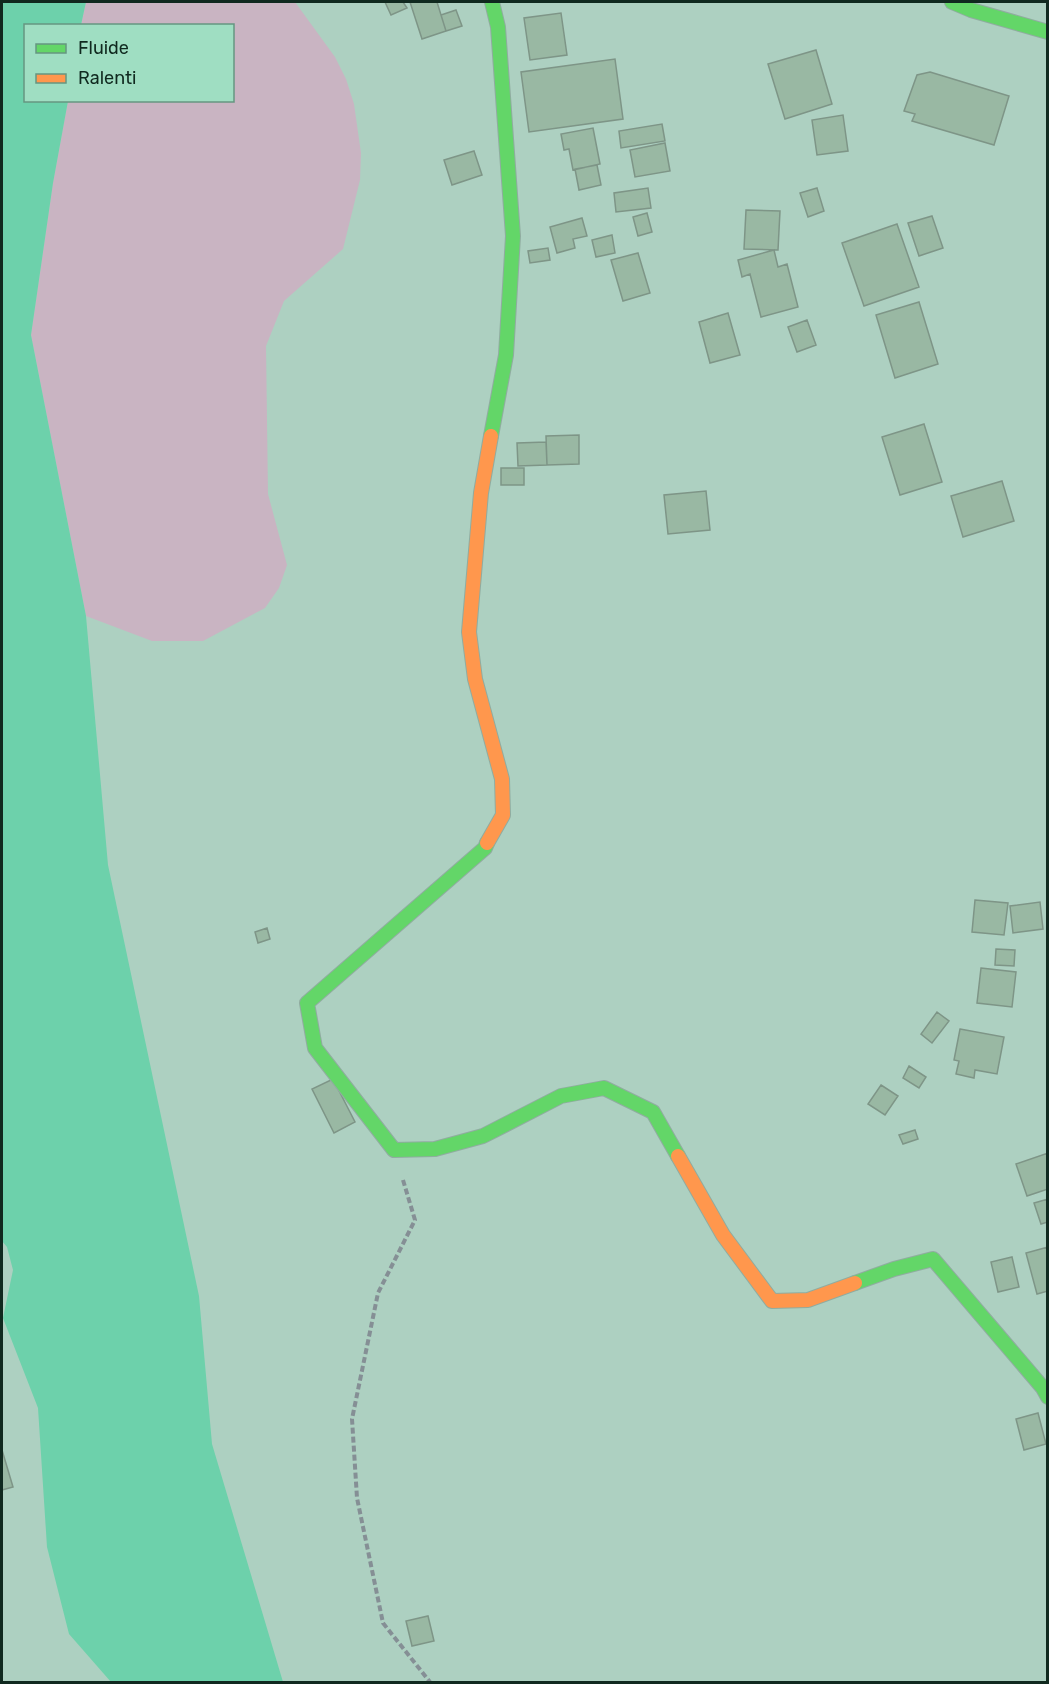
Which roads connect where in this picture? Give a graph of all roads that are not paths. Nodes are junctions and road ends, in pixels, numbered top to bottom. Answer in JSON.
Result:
{"nodes":[{"id":1,"x":492,"y":2,"type":"edge"},
{"id":2,"x":952,"y":2,"type":"edge"},
{"id":3,"x":1047,"y":32,"type":"edge"},
{"id":4,"x":1047,"y":1396,"type":"edge"}],
"edges":[{"from":1,"to":4,"type":"street"},
{"from":2,"to":3,"type":"street"}]}
